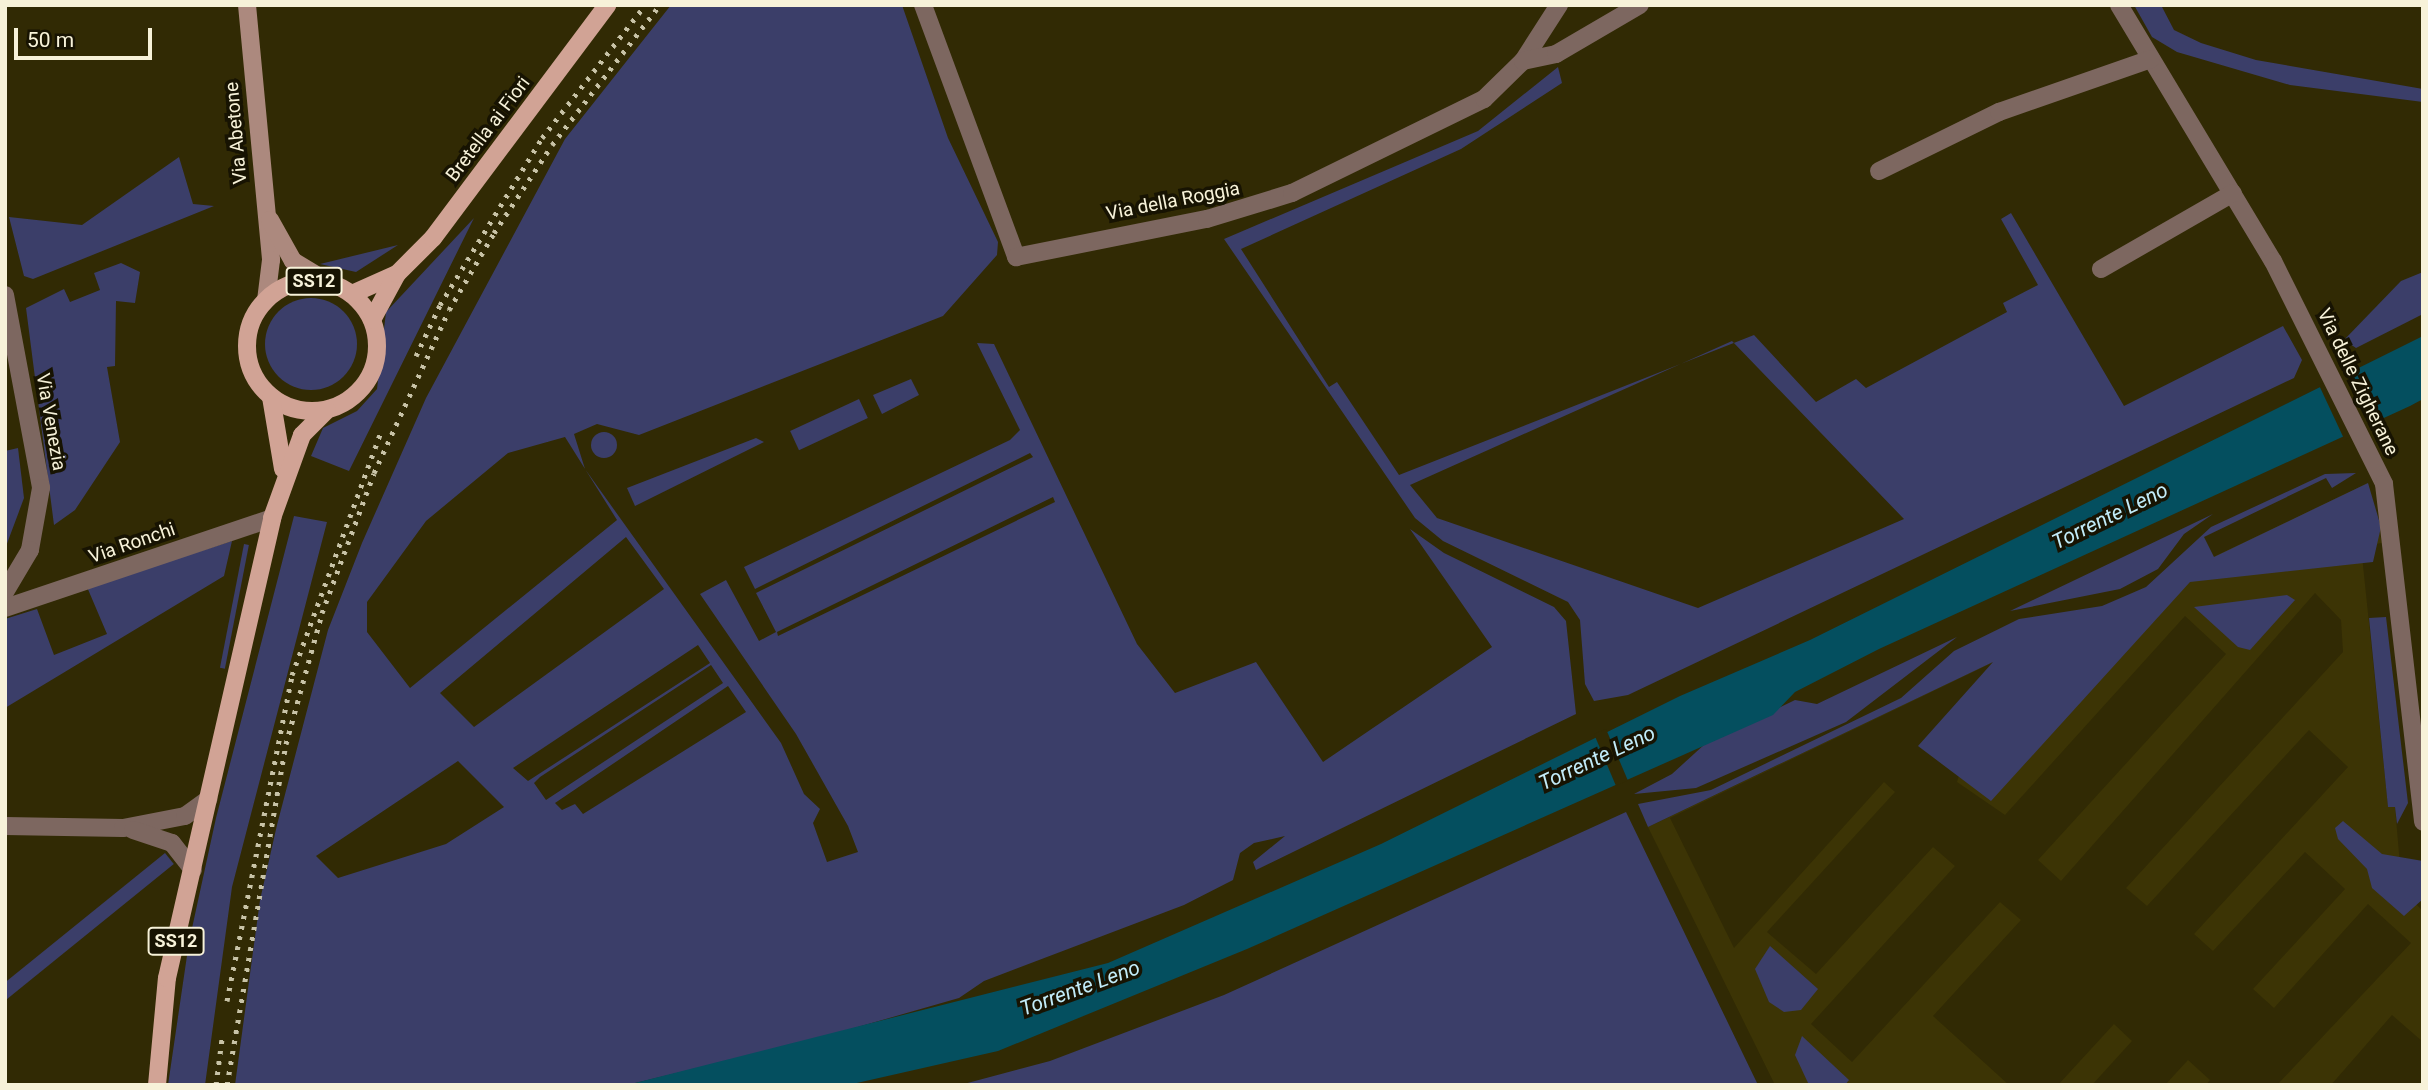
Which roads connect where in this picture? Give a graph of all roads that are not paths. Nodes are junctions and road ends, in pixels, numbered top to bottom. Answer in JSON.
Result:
{"nodes":[{"id":1,"x":247,"y":5,"type":"edge"},
{"id":2,"x":607,"y":5,"type":"edge"},
{"id":3,"x":923,"y":5,"type":"edge"},
{"id":4,"x":1559,"y":5,"type":"edge"},
{"id":5,"x":1640,"y":5,"type":"edge"},
{"id":6,"x":2119,"y":5,"type":"edge"},
{"id":7,"x":2151,"y":59,"type":"junction"},
{"id":8,"x":1522,"y":61,"type":"junction"},
{"id":9,"x":1879,"y":171,"type":"dead end"},
{"id":10,"x":2233,"y":193,"type":"junction"},
{"id":11,"x":267,"y":214,"type":"junction"},
{"id":12,"x":2101,"y":269,"type":"dead end"},
{"id":13,"x":397,"y":274,"type":"junction"},
{"id":14,"x":328,"y":282,"type":"junction"},
{"id":15,"x":352,"y":294,"type":"junction"},
{"id":16,"x":5,"y":295,"type":"edge"},
{"id":17,"x":266,"y":299,"type":"junction"},
{"id":18,"x":372,"y":320,"type":"junction"},
{"id":19,"x":271,"y":397,"type":"junction"},
{"id":20,"x":327,"y":410,"type":"junction"},
{"id":21,"x":283,"y":473,"type":"junction"},
{"id":22,"x":272,"y":518,"type":"junction"},
{"id":23,"x":5,"y":592,"type":"edge"},
{"id":24,"x":5,"y":608,"type":"edge"},
{"id":25,"x":2417,"y":711,"type":"edge"},
{"id":26,"x":208,"y":799,"type":"junction"},
{"id":27,"x":2423,"y":822,"type":"edge"},
{"id":28,"x":5,"y":826,"type":"edge"},
{"id":29,"x":123,"y":828,"type":"junction"},
{"id":30,"x":193,"y":870,"type":"junction"},
{"id":31,"x":157,"y":1085,"type":"edge"}],
"edges":[{"from":1,"to":11,"type":"main road","name":"Via Abetone","number":"SS12"},
{"from":2,"to":13,"type":"main road","name":"Bretella ai Fiori"},
{"from":3,"to":8,"type":"street","name":"Via della Roggia"},
{"from":4,"to":8,"type":"street"},
{"from":5,"to":8,"type":"street"},
{"from":6,"to":7,"type":"street","name":"Via delle Zigherane"},
{"from":7,"to":9,"type":"street"},
{"from":7,"to":10,"type":"street","name":"Via delle Zigherane"},
{"from":10,"to":12,"type":"street"},
{"from":10,"to":25,"type":"street","name":"Via delle Zigherane"},
{"from":11,"to":14,"type":"main road","number":"SS12"},
{"from":11,"to":17,"type":"main road","number":"SS12"},
{"from":13,"to":15,"type":"main road","name":"Bretella ai Fiori"},
{"from":13,"to":18,"type":"main road","name":"Bretella ai Fiori"},
{"from":14,"to":15,"type":"main road","number":"SS12"},
{"from":14,"to":17,"type":"main road","number":"SS12"},
{"from":15,"to":18,"type":"main road","number":"SS12"},
{"from":16,"to":23,"type":"street","name":"Via Venezia"},
{"from":17,"to":19,"type":"main road","number":"SS12"},
{"from":18,"to":20,"type":"main road","number":"SS12"},
{"from":19,"to":20,"type":"main road"},
{"from":19,"to":21,"type":"main road","number":"SS12"},
{"from":20,"to":21,"type":"main road","number":"SS12"},
{"from":21,"to":22,"type":"main road","number":"SS12"},
{"from":22,"to":24,"type":"street","name":"Via Ronchi"},
{"from":22,"to":26,"type":"main road","number":"SS12"},
{"from":25,"to":27,"type":"street","name":"Via delle Zigherane"},
{"from":26,"to":29,"type":"street"},
{"from":26,"to":30,"type":"main road","number":"SS12"},
{"from":28,"to":29,"type":"street"},
{"from":29,"to":30,"type":"street"},
{"from":30,"to":31,"type":"main road","number":"SS12"}]}
